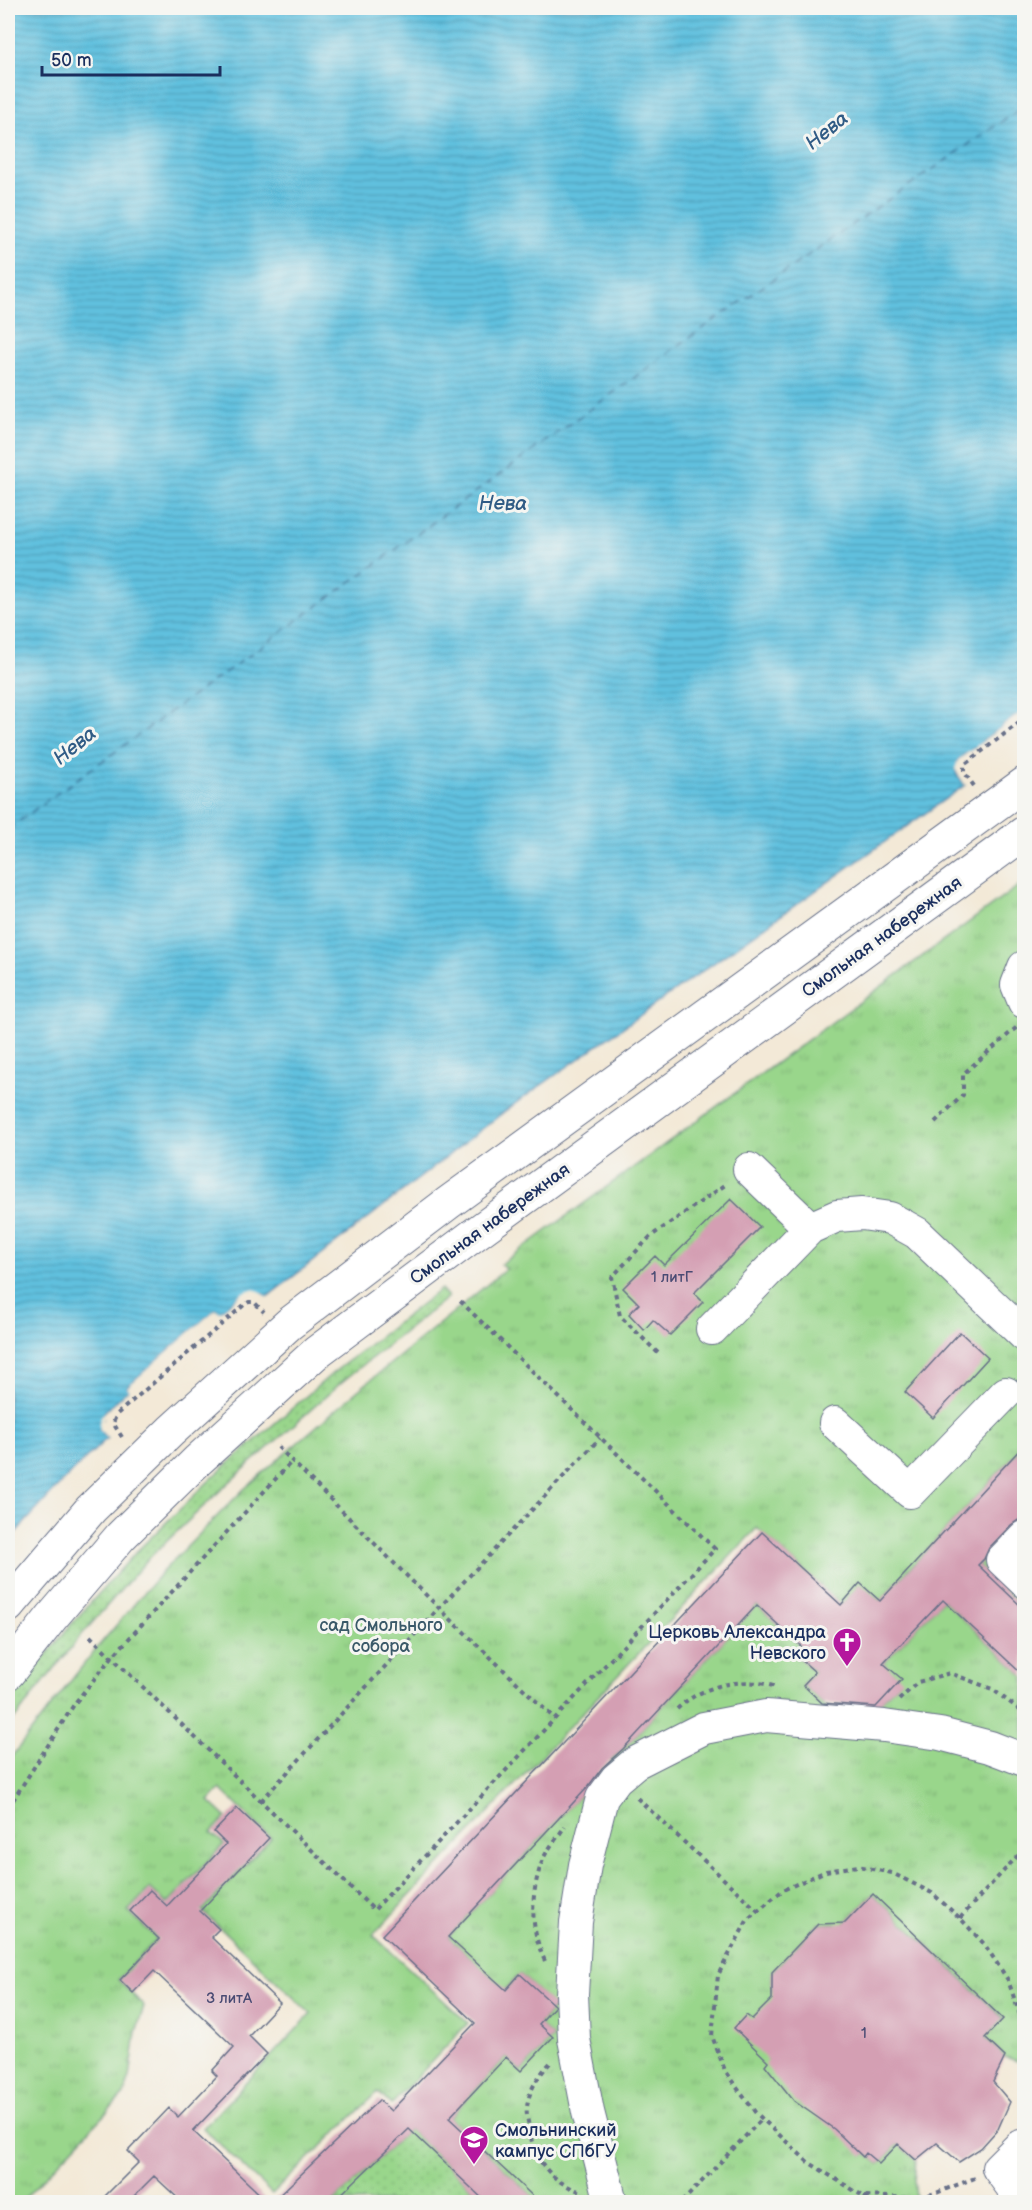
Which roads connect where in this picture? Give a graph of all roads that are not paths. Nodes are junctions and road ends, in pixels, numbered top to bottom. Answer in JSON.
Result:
{"nodes":[{"id":1,"x":1024,"y":784,"type":"edge"},
{"id":2,"x":1024,"y":833,"type":"edge"},
{"id":3,"x":1024,"y":967,"type":"edge"},
{"id":4,"x":1024,"y":1002,"type":"edge"},
{"id":5,"x":749,"y":1168,"type":"road end"},
{"id":6,"x":810,"y":1228,"type":"junction"},
{"id":7,"x":712,"y":1329,"type":"dead end"},
{"id":8,"x":1024,"y":1335,"type":"edge"},
{"id":9,"x":1015,"y":1383,"type":"edge"},
{"id":10,"x":835,"y":1424,"type":"dead end"},
{"id":11,"x":1024,"y":1537,"type":"edge"},
{"id":12,"x":1024,"y":1581,"type":"edge"},
{"id":13,"x":8,"y":1606,"type":"edge"},
{"id":14,"x":8,"y":1673,"type":"edge"},
{"id":15,"x":1024,"y":1760,"type":"edge"},
{"id":16,"x":1024,"y":2148,"type":"edge"},
{"id":17,"x":610,"y":2198,"type":"edge"},
{"id":18,"x":1023,"y":2202,"type":"edge"}],
"edges":[{"from":1,"to":13,"type":"main road"},
{"from":2,"to":14,"type":"main road","name":"Смольная набережная"},
{"from":3,"to":4,"type":"lane"},
{"from":5,"to":6,"type":"lane"},
{"from":6,"to":7,"type":"lane"},
{"from":6,"to":8,"type":"lane"},
{"from":9,"to":10,"type":"lane"},
{"from":11,"to":12,"type":"lane"},
{"from":15,"to":17,"type":"lane"},
{"from":16,"to":18,"type":"lane"}]}
